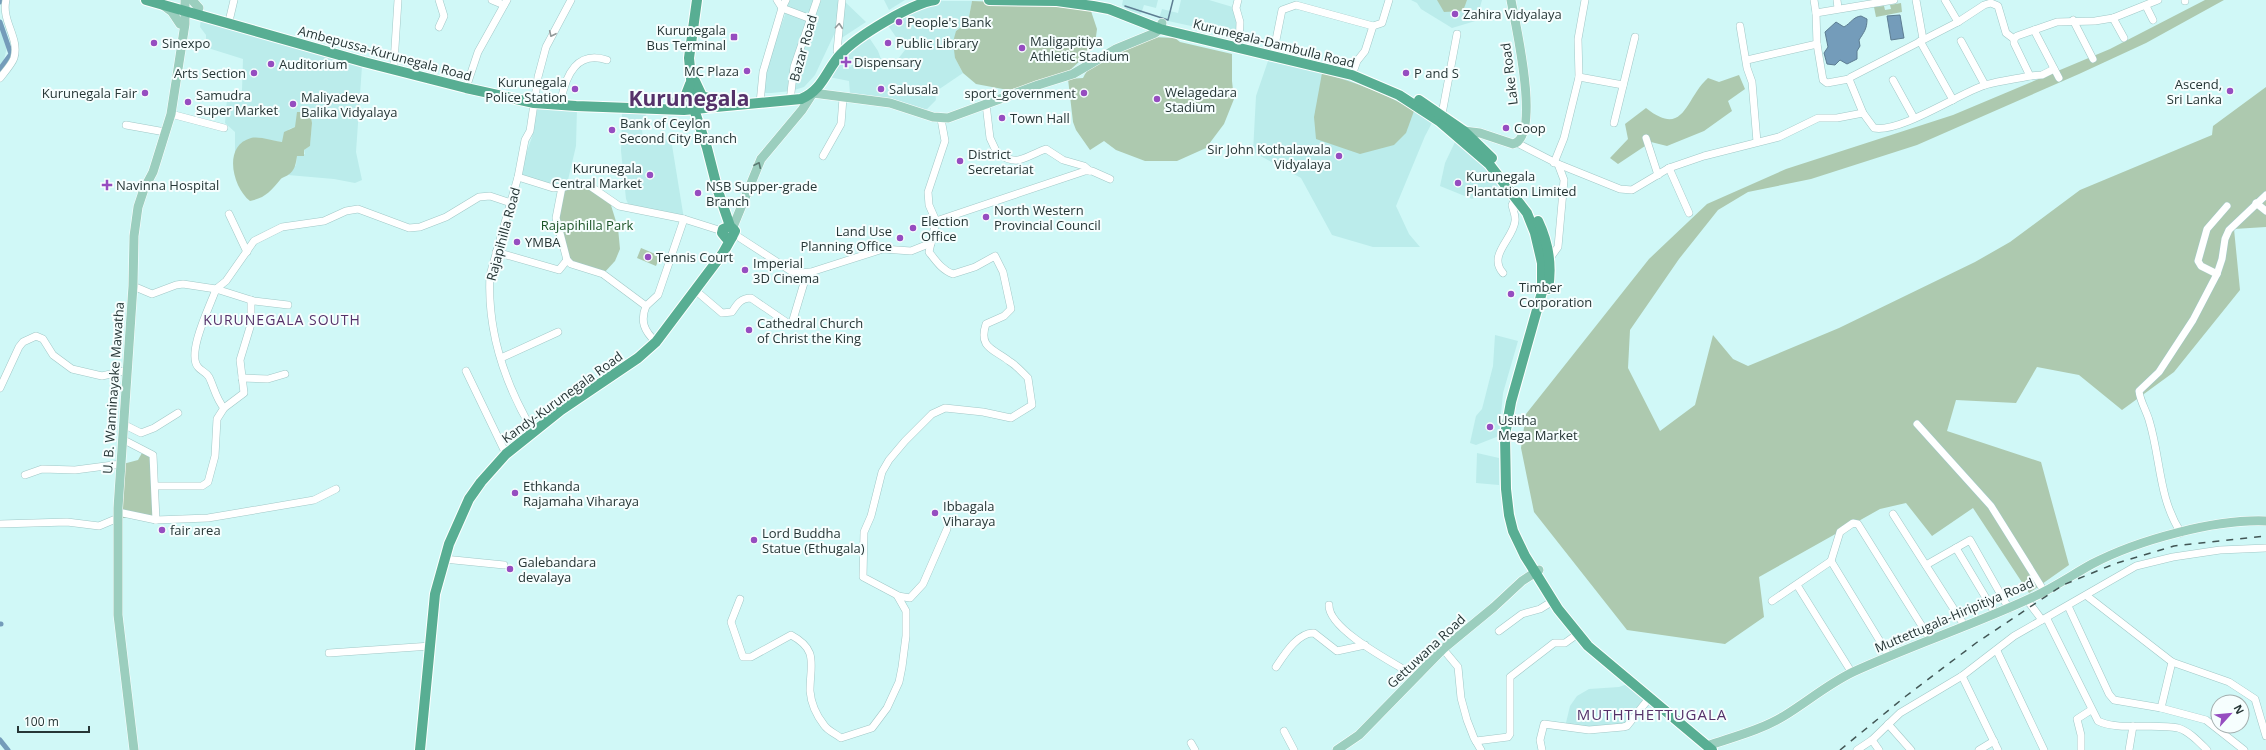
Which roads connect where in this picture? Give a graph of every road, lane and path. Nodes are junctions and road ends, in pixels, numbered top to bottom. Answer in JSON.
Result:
{"nodes":[{"id":1,"x":6,"y":0,"type":"edge"},
{"id":2,"x":146,"y":0,"type":"edge"},
{"id":3,"x":234,"y":0,"type":"edge"},
{"id":4,"x":398,"y":0,"type":"edge"},
{"id":5,"x":440,"y":0,"type":"edge"},
{"id":6,"x":492,"y":0,"type":"edge"},
{"id":7,"x":571,"y":0,"type":"edge"},
{"id":8,"x":697,"y":0,"type":"edge"},
{"id":9,"x":701,"y":0,"type":"edge"},
{"id":10,"x":777,"y":0,"type":"edge"},
{"id":11,"x":786,"y":0,"type":"edge"},
{"id":12,"x":817,"y":0,"type":"edge"},
{"id":13,"x":842,"y":0,"type":"edge"},
{"id":14,"x":916,"y":0,"type":"edge"},
{"id":15,"x":935,"y":0,"type":"edge"},
{"id":16,"x":988,"y":0,"type":"edge"},
{"id":17,"x":1092,"y":0,"type":"edge"},
{"id":18,"x":1238,"y":0,"type":"edge"},
{"id":19,"x":1389,"y":0,"type":"edge"},
{"id":20,"x":1511,"y":0,"type":"edge"},
{"id":21,"x":1585,"y":0,"type":"edge"},
{"id":22,"x":1814,"y":0,"type":"edge"},
{"id":23,"x":1837,"y":0,"type":"edge"},
{"id":24,"x":1894,"y":0,"type":"edge"},
{"id":25,"x":1916,"y":0,"type":"edge"},
{"id":26,"x":1945,"y":0,"type":"edge"},
{"id":27,"x":2158,"y":0,"type":"edge"},
{"id":28,"x":165,"y":2,"type":"edge"},
{"id":29,"x":505,"y":2,"type":"edge"},
{"id":30,"x":186,"y":6,"type":"edge"},
{"id":31,"x":2146,"y":6,"type":"junction"},
{"id":32,"x":782,"y":8,"type":"junction"},
{"id":33,"x":1838,"y":8,"type":"junction"},
{"id":34,"x":1816,"y":13,"type":"junction"},
{"id":35,"x":230,"y":17,"type":"junction"},
{"id":36,"x":2113,"y":18,"type":"junction"},
{"id":37,"x":810,"y":19,"type":"junction"},
{"id":38,"x":2073,"y":20,"type":"junction"},
{"id":39,"x":2153,"y":20,"type":"dead end"},
{"id":40,"x":1958,"y":22,"type":"junction"},
{"id":41,"x":182,"y":24,"type":"junction"},
{"id":42,"x":1161,"y":26,"type":"junction"},
{"id":43,"x":1373,"y":26,"type":"junction"},
{"id":44,"x":1740,"y":26,"type":"dead end"},
{"id":45,"x":439,"y":27,"type":"dead end"},
{"id":46,"x":2034,"y":30,"type":"junction"},
{"id":47,"x":1457,"y":34,"type":"dead end"},
{"id":48,"x":1635,"y":37,"type":"dead end"},
{"id":49,"x":2124,"y":38,"type":"dead end"},
{"id":50,"x":2014,"y":39,"type":"junction"},
{"id":51,"x":1922,"y":40,"type":"junction"},
{"id":52,"x":1961,"y":41,"type":"dead end"},
{"id":53,"x":1817,"y":44,"type":"junction"},
{"id":54,"x":1240,"y":45,"type":"junction"},
{"id":55,"x":837,"y":51,"type":"junction"},
{"id":56,"x":1273,"y":53,"type":"junction"},
{"id":57,"x":2093,"y":58,"type":"dead end"},
{"id":58,"x":606,"y":60,"type":"dead end"},
{"id":59,"x":1747,"y":60,"type":"junction"},
{"id":60,"x":394,"y":63,"type":"junction"},
{"id":61,"x":2054,"y":69,"type":"junction"},
{"id":62,"x":1353,"y":73,"type":"junction"},
{"id":63,"x":2030,"y":76,"type":"junction"},
{"id":64,"x":1579,"y":77,"type":"junction"},
{"id":65,"x":0,"y":78,"type":"edge"},
{"id":66,"x":2059,"y":78,"type":"dead end"},
{"id":67,"x":1849,"y":79,"type":"junction"},
{"id":68,"x":1894,"y":80,"type":"dead end"},
{"id":69,"x":693,"y":82,"type":"junction"},
{"id":70,"x":467,"y":85,"type":"junction"},
{"id":71,"x":1624,"y":85,"type":"junction"},
{"id":72,"x":1985,"y":86,"type":"junction"},
{"id":73,"x":813,"y":93,"type":"junction"},
{"id":74,"x":843,"y":98,"type":"junction"},
{"id":75,"x":790,"y":99,"type":"junction"},
{"id":76,"x":535,"y":100,"type":"junction"},
{"id":77,"x":561,"y":100,"type":"junction"},
{"id":78,"x":1953,"y":100,"type":"junction"},
{"id":79,"x":760,"y":101,"type":"junction"},
{"id":80,"x":716,"y":103,"type":"junction"},
{"id":81,"x":986,"y":104,"type":"junction"},
{"id":82,"x":696,"y":106,"type":"junction"},
{"id":83,"x":672,"y":107,"type":"junction"},
{"id":84,"x":1863,"y":113,"type":"junction"},
{"id":85,"x":171,"y":114,"type":"junction"},
{"id":86,"x":1442,"y":114,"type":"junction"},
{"id":87,"x":1914,"y":118,"type":"junction"},
{"id":88,"x":941,"y":119,"type":"junction"},
{"id":89,"x":1614,"y":123,"type":"dead end"},
{"id":90,"x":126,"y":125,"type":"dead end"},
{"id":91,"x":224,"y":128,"type":"dead end"},
{"id":92,"x":701,"y":130,"type":"junction"},
{"id":93,"x":166,"y":132,"type":"junction"},
{"id":94,"x":1462,"y":134,"type":"junction"},
{"id":95,"x":1646,"y":138,"type":"dead end"},
{"id":96,"x":1757,"y":142,"type":"junction"},
{"id":97,"x":1517,"y":143,"type":"junction"},
{"id":98,"x":823,"y":156,"type":"dead end"},
{"id":99,"x":1556,"y":163,"type":"junction"},
{"id":100,"x":1668,"y":168,"type":"junction"},
{"id":101,"x":1090,"y":171,"type":"junction"},
{"id":102,"x":1658,"y":175,"type":"junction"},
{"id":103,"x":518,"y":177,"type":"junction"},
{"id":104,"x":1110,"y":179,"type":"dead end"},
{"id":105,"x":562,"y":187,"type":"junction"},
{"id":106,"x":2266,"y":195,"type":"edge"},
{"id":107,"x":1516,"y":197,"type":"junction"},
{"id":108,"x":511,"y":203,"type":"junction"},
{"id":109,"x":2256,"y":203,"type":"junction"},
{"id":110,"x":2227,"y":206,"type":"dead end"},
{"id":111,"x":2266,"y":211,"type":"edge"},
{"id":112,"x":1689,"y":212,"type":"dead end"},
{"id":113,"x":229,"y":214,"type":"dead end"},
{"id":114,"x":684,"y":219,"type":"junction"},
{"id":115,"x":936,"y":221,"type":"junction"},
{"id":116,"x":728,"y":231,"type":"junction"},
{"id":117,"x":931,"y":243,"type":"junction"},
{"id":118,"x":247,"y":252,"type":"junction"},
{"id":119,"x":496,"y":252,"type":"junction"},
{"id":120,"x":567,"y":260,"type":"junction"},
{"id":121,"x":1545,"y":261,"type":"junction"},
{"id":122,"x":1504,"y":272,"type":"dead end"},
{"id":123,"x":806,"y":273,"type":"junction"},
{"id":124,"x":2217,"y":274,"type":"junction"},
{"id":125,"x":133,"y":286,"type":"junction"},
{"id":126,"x":216,"y":289,"type":"junction"},
{"id":127,"x":695,"y":290,"type":"junction"},
{"id":128,"x":251,"y":300,"type":"junction"},
{"id":129,"x":288,"y":305,"type":"dead end"},
{"id":130,"x":646,"y":306,"type":"junction"},
{"id":131,"x":558,"y":332,"type":"dead end"},
{"id":132,"x":656,"y":342,"type":"junction"},
{"id":133,"x":501,"y":358,"type":"junction"},
{"id":134,"x":128,"y":370,"type":"junction"},
{"id":135,"x":466,"y":372,"type":"dead end"},
{"id":136,"x":285,"y":374,"type":"dead end"},
{"id":137,"x":242,"y":378,"type":"junction"},
{"id":138,"x":0,"y":388,"type":"edge"},
{"id":139,"x":224,"y":408,"type":"junction"},
{"id":140,"x":178,"y":413,"type":"dead end"},
{"id":141,"x":1917,"y":424,"type":"dead end"},
{"id":142,"x":125,"y":425,"type":"junction"},
{"id":143,"x":533,"y":431,"type":"junction"},
{"id":144,"x":124,"y":440,"type":"junction"},
{"id":145,"x":506,"y":454,"type":"junction"},
{"id":146,"x":122,"y":464,"type":"junction"},
{"id":147,"x":25,"y":475,"type":"dead end"},
{"id":148,"x":155,"y":486,"type":"junction"},
{"id":149,"x":336,"y":490,"type":"dead end"},
{"id":150,"x":1894,"y":514,"type":"dead end"},
{"id":151,"x":118,"y":515,"type":"junction"},
{"id":152,"x":156,"y":520,"type":"junction"},
{"id":153,"x":2266,"y":521,"type":"edge"},
{"id":154,"x":0,"y":524,"type":"edge"},
{"id":155,"x":947,"y":529,"type":"dead end"},
{"id":156,"x":2181,"y":533,"type":"junction"},
{"id":157,"x":1956,"y":548,"type":"junction"},
{"id":158,"x":2266,"y":548,"type":"edge"},
{"id":159,"x":444,"y":559,"type":"junction"},
{"id":160,"x":1831,"y":561,"type":"junction"},
{"id":161,"x":1926,"y":565,"type":"junction"},
{"id":162,"x":504,"y":566,"type":"dead end"},
{"id":163,"x":1537,"y":571,"type":"junction"},
{"id":164,"x":1797,"y":585,"type":"junction"},
{"id":165,"x":2044,"y":591,"type":"junction"},
{"id":166,"x":898,"y":596,"type":"junction"},
{"id":167,"x":2087,"y":596,"type":"junction"},
{"id":168,"x":740,"y":599,"type":"dead end"},
{"id":169,"x":1772,"y":600,"type":"dead end"},
{"id":170,"x":2027,"y":600,"type":"junction"},
{"id":171,"x":1553,"y":601,"type":"junction"},
{"id":172,"x":1329,"y":605,"type":"dead end"},
{"id":173,"x":2068,"y":606,"type":"junction"},
{"id":174,"x":2010,"y":609,"type":"junction"},
{"id":175,"x":1995,"y":613,"type":"junction"},
{"id":176,"x":2044,"y":619,"type":"junction"},
{"id":177,"x":1571,"y":623,"type":"junction"},
{"id":178,"x":1964,"y":625,"type":"junction"},
{"id":179,"x":1500,"y":631,"type":"dead end"},
{"id":180,"x":1579,"y":634,"type":"junction"},
{"id":181,"x":1930,"y":640,"type":"junction"},
{"id":182,"x":1365,"y":645,"type":"junction"},
{"id":183,"x":431,"y":646,"type":"junction"},
{"id":184,"x":1443,"y":649,"type":"junction"},
{"id":185,"x":1997,"y":651,"type":"junction"},
{"id":186,"x":329,"y":653,"type":"dead end"},
{"id":187,"x":1889,"y":656,"type":"junction"},
{"id":188,"x":2172,"y":662,"type":"junction"},
{"id":189,"x":1276,"y":667,"type":"dead end"},
{"id":190,"x":1852,"y":673,"type":"junction"},
{"id":191,"x":1415,"y":676,"type":"junction"},
{"id":192,"x":1962,"y":676,"type":"junction"},
{"id":193,"x":1650,"y":697,"type":"junction"},
{"id":194,"x":2161,"y":708,"type":"junction"},
{"id":195,"x":2091,"y":710,"type":"junction"},
{"id":196,"x":1888,"y":724,"type":"junction"},
{"id":197,"x":2133,"y":726,"type":"junction"},
{"id":198,"x":1284,"y":731,"type":"dead end"},
{"id":199,"x":2266,"y":736,"type":"edge"},
{"id":200,"x":1872,"y":740,"type":"junction"},
{"id":201,"x":1476,"y":741,"type":"junction"},
{"id":202,"x":1994,"y":741,"type":"junction"},
{"id":203,"x":1709,"y":748,"type":"edge"},
{"id":204,"x":134,"y":750,"type":"edge"},
{"id":205,"x":420,"y":750,"type":"edge"},
{"id":206,"x":1294,"y":750,"type":"edge"},
{"id":207,"x":1337,"y":750,"type":"edge"},
{"id":208,"x":1481,"y":750,"type":"edge"},
{"id":209,"x":1542,"y":750,"type":"edge"},
{"id":210,"x":1857,"y":750,"type":"edge"},
{"id":211,"x":1879,"y":750,"type":"edge"},
{"id":212,"x":1910,"y":750,"type":"edge"},
{"id":213,"x":1980,"y":750,"type":"edge"},
{"id":214,"x":1998,"y":750,"type":"edge"},
{"id":215,"x":2044,"y":750,"type":"edge"},
{"id":216,"x":2081,"y":750,"type":"edge"},
{"id":217,"x":2129,"y":750,"type":"edge"},
{"id":218,"x":2207,"y":750,"type":"edge"},
{"id":219,"x":2244,"y":750,"type":"edge"}],
"edges":[{"from":1,"to":65,"type":"street"},
{"from":2,"to":28,"type":"highway","name":"Ambepussa-Kurunegala Road"},
{"from":3,"to":35,"type":"street"},
{"from":4,"to":60,"type":"street"},
{"from":5,"to":45,"type":"street"},
{"from":6,"to":29,"type":"street"},
{"from":7,"to":76,"type":"street","name":"Rajapihilla Road","one_way":true},
{"from":8,"to":69,"type":"highway"},
{"from":9,"to":69,"type":"highway"},
{"from":10,"to":32,"type":"street"},
{"from":11,"to":32,"type":"street"},
{"from":12,"to":37,"type":"street","name":"Bazar Road"},
{"from":55,"to":13,"type":"street","one_way":true},
{"from":14,"to":55,"type":"highway"},
{"from":15,"to":73,"type":"highway"},
{"from":16,"to":42,"type":"highway","name":"Kurunegala-Dambulla Road"},
{"from":17,"to":42,"type":"highway","name":"Kurunegala-Dambulla Road"},
{"from":18,"to":54,"type":"street"},
{"from":19,"to":43,"type":"street"},
{"from":20,"to":97,"type":"main road","name":"Lake Road"},
{"from":21,"to":64,"type":"street"},
{"from":22,"to":34,"type":"street"},
{"from":23,"to":33,"type":"street"},
{"from":24,"to":33,"type":"street"},
{"from":25,"to":51,"type":"street"},
{"from":26,"to":40,"type":"street"},
{"from":27,"to":31,"type":"street"},
{"from":28,"to":30,"type":"highway","name":"Ambepussa-Kurunegala Road"},
{"from":28,"to":41,"type":"main road"},
{"from":29,"to":70,"type":"street"},
{"from":30,"to":35,"type":"highway","name":"Ambepussa-Kurunegala Road"},
{"from":30,"to":41,"type":"main road"},
{"from":30,"to":41,"type":"main road","name":"U. B. Wanninayake Mawatha"},
{"from":30,"to":70,"type":"highway","name":"Ambepussa-Kurunegala Road"},
{"from":31,"to":36,"type":"street"},
{"from":31,"to":39,"type":"street"},
{"from":32,"to":37,"type":"street"},
{"from":32,"to":79,"type":"street"},
{"from":33,"to":34,"type":"street"},
{"from":34,"to":53,"type":"street"},
{"from":35,"to":60,"type":"highway","name":"Ambepussa-Kurunegala Road"},
{"from":36,"to":38,"type":"street"},
{"from":36,"to":49,"type":"street"},
{"from":37,"to":75,"type":"street","name":"Bazar Road"},
{"from":38,"to":46,"type":"street"},
{"from":38,"to":57,"type":"street"},
{"from":40,"to":50,"type":"street"},
{"from":40,"to":51,"type":"street"},
{"from":41,"to":85,"type":"main road","name":"U. B. Wanninayake Mawatha"},
{"from":42,"to":54,"type":"highway","name":"Kurunegala-Dambulla Road"},
{"from":42,"to":81,"type":"main road"},
{"from":43,"to":56,"type":"street"},
{"from":43,"to":62,"type":"street"},
{"from":44,"to":59,"type":"street"},
{"from":46,"to":50,"type":"street"},
{"from":46,"to":61,"type":"street"},
{"from":47,"to":86,"type":"street"},
{"from":48,"to":71,"type":"street"},
{"from":50,"to":63,"type":"street"},
{"from":51,"to":67,"type":"street"},
{"from":51,"to":78,"type":"street"},
{"from":52,"to":72,"type":"street"},
{"from":53,"to":59,"type":"street"},
{"from":53,"to":67,"type":"street"},
{"from":54,"to":56,"type":"highway","name":"Kurunegala-Dambulla Road"},
{"from":55,"to":75,"type":"highway"},
{"from":56,"to":62,"type":"highway","name":"Kurunegala-Dambulla Road"},
{"from":58,"to":77,"type":"street"},
{"from":59,"to":96,"type":"street"},
{"from":60,"to":70,"type":"highway","name":"Ambepussa-Kurunegala Road"},
{"from":61,"to":63,"type":"street"},
{"from":61,"to":66,"type":"street"},
{"from":62,"to":86,"type":"highway","name":"Kurunegala-Dambulla Road"},
{"from":62,"to":94,"type":"highway","name":"Kurunegala-Dambulla Road"},
{"from":63,"to":72,"type":"street"},
{"from":64,"to":71,"type":"street"},
{"from":64,"to":99,"type":"street"},
{"from":67,"to":84,"type":"street"},
{"from":68,"to":87,"type":"street"},
{"from":69,"to":80,"type":"highway"},
{"from":69,"to":82,"type":"highway"},
{"from":69,"to":83,"type":"highway"},
{"from":70,"to":76,"type":"highway","name":"Ambepussa-Kurunegala Road"},
{"from":71,"to":89,"type":"street"},
{"from":72,"to":78,"type":"street"},
{"from":73,"to":74,"type":"main road"},
{"from":73,"to":75,"type":"highway"},
{"from":116,"to":73,"type":"main road","one_way":true},
{"from":74,"to":88,"type":"main road"},
{"from":74,"to":98,"type":"street"},
{"from":75,"to":79,"type":"highway"},
{"from":76,"to":77,"type":"highway","name":"Ambepussa-Kurunegala Road"},
{"from":76,"to":83,"type":"highway","name":"Ambepussa-Kurunegala Road"},
{"from":76,"to":103,"type":"street","name":"Rajapihilla Road"},
{"from":77,"to":83,"type":"highway","name":"Ambepussa-Kurunegala Road"},
{"from":78,"to":87,"type":"street"},
{"from":79,"to":80,"type":"highway"},
{"from":80,"to":82,"type":"highway"},
{"from":80,"to":92,"type":"highway"},
{"from":81,"to":88,"type":"main road"},
{"from":81,"to":101,"type":"street"},
{"from":82,"to":83,"type":"highway","name":"Ambepussa-Kurunegala Road"},
{"from":82,"to":92,"type":"highway"},
{"from":83,"to":92,"type":"highway"},
{"from":84,"to":87,"type":"street"},
{"from":84,"to":96,"type":"street"},
{"from":85,"to":91,"type":"street"},
{"from":85,"to":93,"type":"main road","name":"U. B. Wanninayake Mawatha"},
{"from":86,"to":94,"type":"highway","name":"Kurunegala-Dambulla Road"},
{"from":88,"to":115,"type":"street"},
{"from":90,"to":93,"type":"street"},
{"from":92,"to":116,"type":"highway"},
{"from":93,"to":125,"type":"main road","name":"U. B. Wanninayake Mawatha"},
{"from":94,"to":97,"type":"main road"},
{"from":94,"to":107,"type":"highway","name":"Kurunegala-Dambulla Road"},
{"from":94,"to":121,"type":"highway","name":"Kurunegala-Dambulla Road"},
{"from":95,"to":102,"type":"street"},
{"from":96,"to":100,"type":"street"},
{"from":97,"to":99,"type":"street"},
{"from":99,"to":102,"type":"street"},
{"from":99,"to":121,"type":"street"},
{"from":100,"to":102,"type":"street"},
{"from":100,"to":112,"type":"street"},
{"from":101,"to":104,"type":"street"},
{"from":101,"to":115,"type":"street"},
{"from":103,"to":105,"type":"street"},
{"from":103,"to":108,"type":"street","name":"Rajapihilla Road"},
{"from":105,"to":114,"type":"street"},
{"from":105,"to":120,"type":"street"},
{"from":106,"to":109,"type":"street"},
{"from":107,"to":121,"type":"highway","name":"Kurunegala-Dambulla Road"},
{"from":107,"to":122,"type":"street"},
{"from":108,"to":118,"type":"street"},
{"from":108,"to":119,"type":"street","name":"Rajapihilla Road"},
{"from":109,"to":111,"type":"street"},
{"from":109,"to":124,"type":"street"},
{"from":110,"to":124,"type":"street"},
{"from":113,"to":118,"type":"street"},
{"from":114,"to":116,"type":"street"},
{"from":114,"to":130,"type":"street"},
{"from":115,"to":117,"type":"street"},
{"from":116,"to":123,"type":"street"},
{"from":116,"to":127,"type":"highway","name":"Kandy-Kurunegala Road"},
{"from":117,"to":123,"type":"street"},
{"from":117,"to":166,"type":"street"},
{"from":118,"to":126,"type":"street"},
{"from":119,"to":120,"type":"street"},
{"from":119,"to":133,"type":"street","name":"Rajapihilla Road"},
{"from":120,"to":130,"type":"street"},
{"from":121,"to":163,"type":"highway","name":"Kurunegala-Dambulla Road"},
{"from":123,"to":127,"type":"street"},
{"from":124,"to":156,"type":"street"},
{"from":125,"to":126,"type":"street"},
{"from":125,"to":134,"type":"main road","name":"U. B. Wanninayake Mawatha"},
{"from":126,"to":128,"type":"street"},
{"from":126,"to":139,"type":"street"},
{"from":127,"to":132,"type":"highway","name":"Kandy-Kurunegala Road"},
{"from":128,"to":129,"type":"street"},
{"from":128,"to":137,"type":"street"},
{"from":130,"to":132,"type":"street"},
{"from":131,"to":133,"type":"street"},
{"from":132,"to":143,"type":"highway","name":"Kandy-Kurunegala Road"},
{"from":133,"to":143,"type":"street","name":"Rajapihilla Road"},
{"from":134,"to":138,"type":"street"},
{"from":134,"to":142,"type":"main road","name":"U. B. Wanninayake Mawatha"},
{"from":135,"to":145,"type":"street"},
{"from":136,"to":137,"type":"street"},
{"from":137,"to":139,"type":"street"},
{"from":139,"to":148,"type":"street"},
{"from":140,"to":142,"type":"street"},
{"from":141,"to":165,"type":"street"},
{"from":142,"to":144,"type":"main road","name":"U. B. Wanninayake Mawatha"},
{"from":143,"to":145,"type":"highway","name":"Kandy-Kurunegala Road"},
{"from":144,"to":146,"type":"main road","name":"U. B. Wanninayake Mawatha"},
{"from":144,"to":148,"type":"street"},
{"from":145,"to":159,"type":"highway","name":"Kandy-Kurunegala Road"},
{"from":146,"to":147,"type":"street"},
{"from":146,"to":151,"type":"main road","name":"U. B. Wanninayake Mawatha"},
{"from":148,"to":152,"type":"street"},
{"from":149,"to":152,"type":"street"},
{"from":150,"to":161,"type":"street"},
{"from":151,"to":152,"type":"street"},
{"from":151,"to":154,"type":"street"},
{"from":151,"to":204,"type":"main road","name":"U. B. Wanninayake Mawatha"},
{"from":153,"to":156,"type":"main road","name":"Muttettugala-Hiripitiya Road"},
{"from":155,"to":166,"type":"street"},
{"from":156,"to":165,"type":"main road","name":"Muttettugala-Hiripitiya Road"},
{"from":157,"to":161,"type":"street"},
{"from":157,"to":174,"type":"street"},
{"from":157,"to":175,"type":"street"},
{"from":158,"to":167,"type":"street"},
{"from":159,"to":162,"type":"street"},
{"from":159,"to":183,"type":"highway","name":"Kandy-Kurunegala Road"},
{"from":160,"to":164,"type":"street"},
{"from":160,"to":181,"type":"street"},
{"from":160,"to":187,"type":"street"},
{"from":161,"to":178,"type":"street"},
{"from":163,"to":171,"type":"highway","name":"Kurunegala-Dambulla Road"},
{"from":163,"to":177,"type":"highway","name":"Kurunegala-Dambulla Road"},
{"from":163,"to":184,"type":"main road","name":"Gettuwana Road"},
{"from":164,"to":169,"type":"street"},
{"from":164,"to":190,"type":"street"},
{"from":165,"to":170,"type":"main road","name":"Muttettugala-Hiripitiya Road"},
{"from":166,"to":168,"type":"street"},
{"from":167,"to":173,"type":"street"},
{"from":167,"to":188,"type":"street"},
{"from":170,"to":174,"type":"main road","name":"Muttettugala-Hiripitiya Road"},
{"from":170,"to":176,"type":"street"},
{"from":171,"to":177,"type":"highway","name":"Kurunegala-Dambulla Road"},
{"from":171,"to":179,"type":"street"},
{"from":172,"to":182,"type":"street"},
{"from":173,"to":176,"type":"street"},
{"from":173,"to":194,"type":"street"},
{"from":174,"to":175,"type":"main road","name":"Muttettugala-Hiripitiya Road"},
{"from":175,"to":178,"type":"main road","name":"Muttettugala-Hiripitiya Road"},
{"from":176,"to":185,"type":"street"},
{"from":176,"to":195,"type":"street"},
{"from":177,"to":180,"type":"highway","name":"Kurunegala-Dambulla Road"},
{"from":178,"to":181,"type":"main road","name":"Muttettugala-Hiripitiya Road"},
{"from":180,"to":193,"type":"highway","name":"Kurunegala-Dambulla Road"},
{"from":180,"to":201,"type":"street"},
{"from":181,"to":187,"type":"main road","name":"Muttettugala-Hiripitiya Road"},
{"from":182,"to":189,"type":"street"},
{"from":182,"to":191,"type":"street"},
{"from":183,"to":186,"type":"street"},
{"from":183,"to":205,"type":"highway","name":"Kandy-Kurunegala Road"},
{"from":184,"to":191,"type":"main road","name":"Gettuwana Road"},
{"from":184,"to":201,"type":"street"},
{"from":185,"to":192,"type":"street"},
{"from":185,"to":215,"type":"street"},
{"from":187,"to":190,"type":"main road","name":"Muttettugala-Hiripitiya Road"},
{"from":188,"to":194,"type":"street"},
{"from":188,"to":199,"type":"street"},
{"from":190,"to":203,"type":"main road","name":"Muttettugala-Hiripitiya Road"},
{"from":191,"to":207,"type":"main road","name":"Gettuwana Road"},
{"from":192,"to":196,"type":"street"},
{"from":192,"to":202,"type":"street"},
{"from":193,"to":203,"type":"highway","name":"Kurunegala-Dambulla Road"},
{"from":193,"to":209,"type":"street"},
{"from":194,"to":219,"type":"street"},
{"from":195,"to":197,"type":"street"},
{"from":195,"to":216,"type":"street"},
{"from":196,"to":200,"type":"street"},
{"from":196,"to":212,"type":"street"},
{"from":197,"to":217,"type":"street"},
{"from":197,"to":218,"type":"street"},
{"from":198,"to":206,"type":"street"},
{"from":200,"to":210,"type":"street"},
{"from":200,"to":211,"type":"street"},
{"from":201,"to":208,"type":"street"},
{"from":202,"to":213,"type":"street"},
{"from":202,"to":214,"type":"street"}]}
